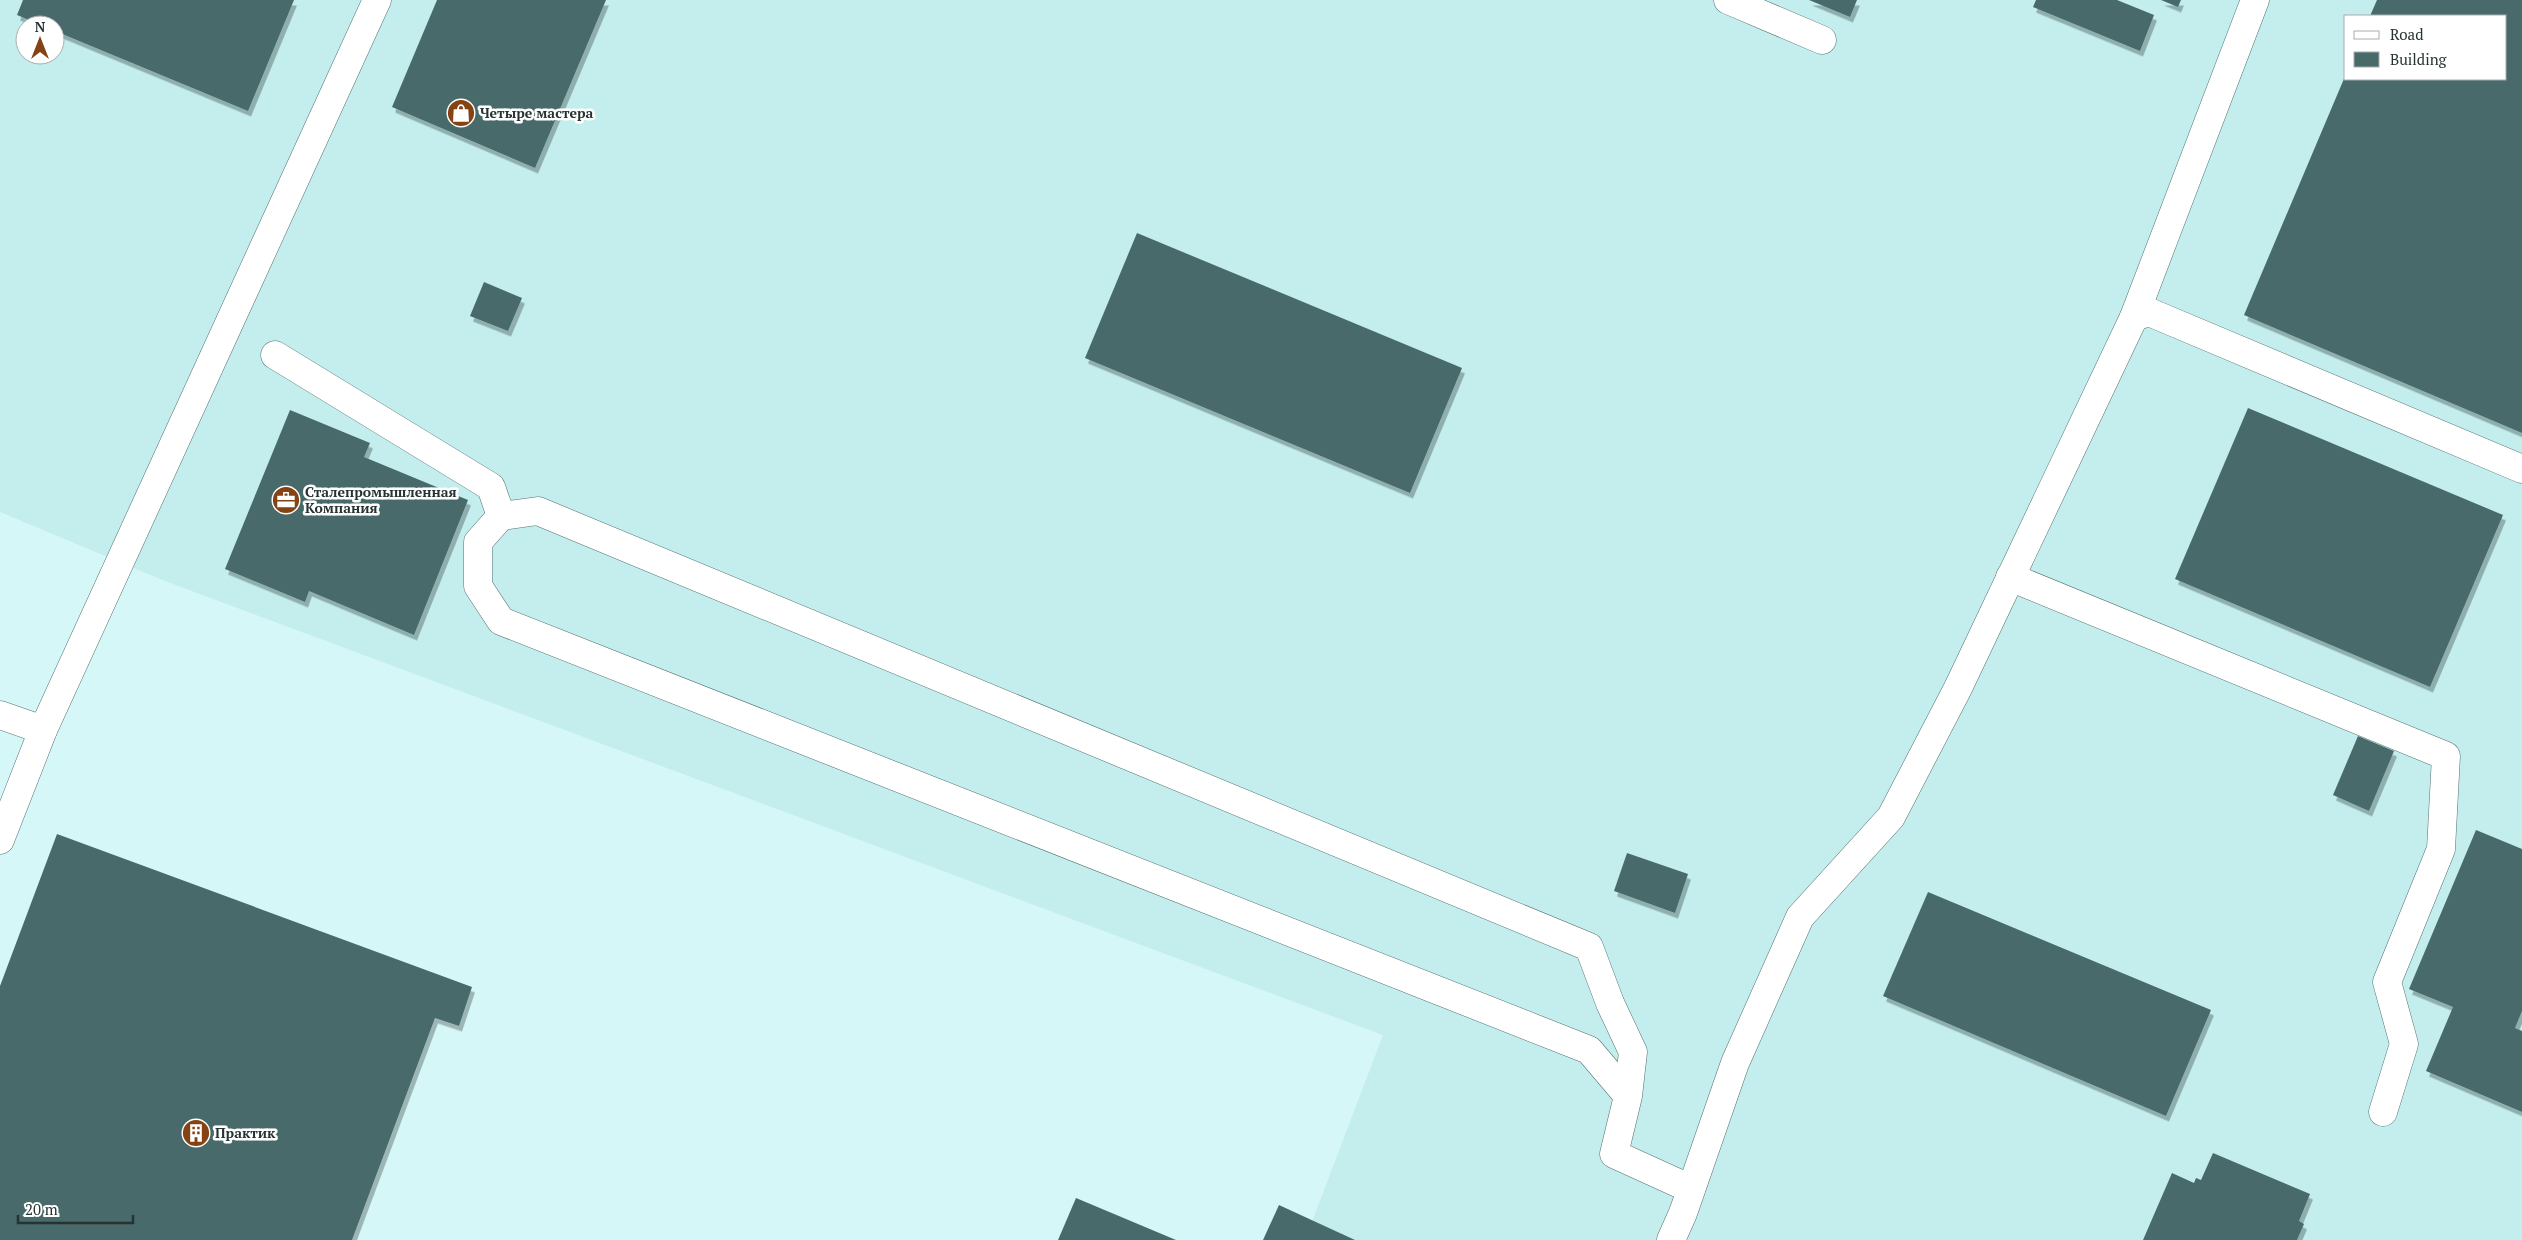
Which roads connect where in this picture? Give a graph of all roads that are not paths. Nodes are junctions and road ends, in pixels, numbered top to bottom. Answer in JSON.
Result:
{"nodes":[{"id":1,"x":377,"y":0,"type":"edge"},
{"id":2,"x":1728,"y":0,"type":"edge"},
{"id":3,"x":2255,"y":0,"type":"edge"},
{"id":4,"x":1822,"y":40,"type":"dead end"},
{"id":5,"x":2134,"y":317,"type":"junction"},
{"id":6,"x":275,"y":354,"type":"dead end"},
{"id":7,"x":2522,"y":469,"type":"edge"},
{"id":8,"x":501,"y":516,"type":"junction"},
{"id":9,"x":2010,"y":577,"type":"junction"},
{"id":10,"x":0,"y":716,"type":"edge"},
{"id":11,"x":43,"y":730,"type":"junction"},
{"id":12,"x":0,"y":840,"type":"edge"},
{"id":13,"x":1628,"y":1096,"type":"junction"},
{"id":14,"x":2383,"y":1112,"type":"dead end"},
{"id":15,"x":1691,"y":1189,"type":"junction"},
{"id":16,"x":1671,"y":1240,"type":"edge"}],
"edges":[{"from":1,"to":11,"type":"lane"},
{"from":2,"to":4,"type":"lane"},
{"from":3,"to":5,"type":"lane"},
{"from":5,"to":7,"type":"lane"},
{"from":5,"to":9,"type":"lane"},
{"from":6,"to":8,"type":"lane"},
{"from":8,"to":13,"type":"lane"},
{"from":8,"to":13,"type":"lane"},
{"from":9,"to":14,"type":"lane"},
{"from":9,"to":15,"type":"lane"},
{"from":10,"to":11,"type":"lane"},
{"from":11,"to":12,"type":"lane"},
{"from":13,"to":15,"type":"lane"},
{"from":15,"to":16,"type":"lane"}]}
